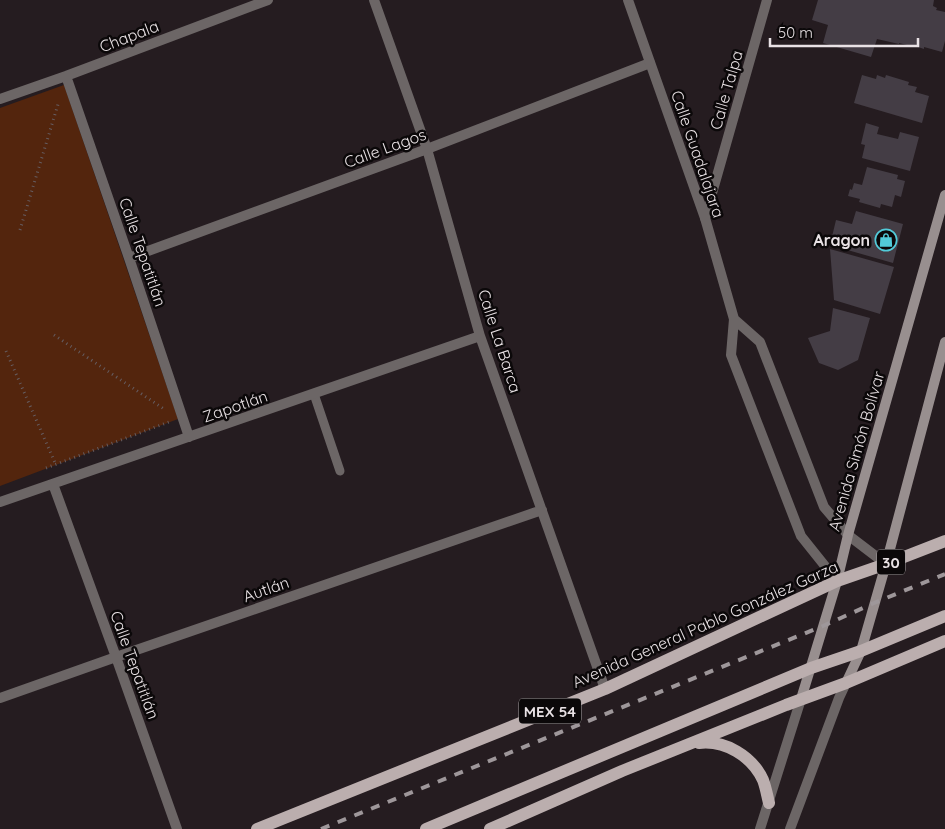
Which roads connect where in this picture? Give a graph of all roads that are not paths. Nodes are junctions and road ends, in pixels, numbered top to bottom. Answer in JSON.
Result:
{"nodes":[{"id":1,"x":268,"y":0,"type":"edge"},
{"id":2,"x":374,"y":0,"type":"edge"},
{"id":3,"x":628,"y":0,"type":"edge"},
{"id":4,"x":767,"y":0,"type":"edge"},
{"id":5,"x":650,"y":63,"type":"junction"},
{"id":6,"x":66,"y":76,"type":"junction"},
{"id":7,"x":0,"y":99,"type":"edge"},
{"id":8,"x":427,"y":149,"type":"junction"},
{"id":9,"x":945,"y":195,"type":"edge"},
{"id":10,"x":705,"y":218,"type":"junction"},
{"id":11,"x":130,"y":258,"type":"junction"},
{"id":12,"x":734,"y":319,"type":"junction"},
{"id":13,"x":480,"y":336,"type":"junction"},
{"id":14,"x":945,"y":342,"type":"edge"},
{"id":15,"x":314,"y":394,"type":"junction"},
{"id":16,"x":189,"y":438,"type":"junction"},
{"id":17,"x":340,"y":471,"type":"dead end"},
{"id":18,"x":53,"y":484,"type":"junction"},
{"id":19,"x":0,"y":502,"type":"edge"},
{"id":20,"x":542,"y":510,"type":"junction"},
{"id":21,"x":848,"y":535,"type":"junction"},
{"id":22,"x":945,"y":541,"type":"edge"},
{"id":23,"x":886,"y":564,"type":"junction"},
{"id":24,"x":837,"y":581,"type":"junction"},
{"id":25,"x":945,"y":616,"type":"edge"},
{"id":26,"x":945,"y":641,"type":"edge"},
{"id":27,"x":861,"y":651,"type":"junction"},
{"id":28,"x":116,"y":656,"type":"junction"},
{"id":29,"x":811,"y":668,"type":"junction"},
{"id":30,"x":846,"y":683,"type":"junction"},
{"id":31,"x":605,"y":689,"type":"junction"},
{"id":32,"x":0,"y":698,"type":"edge"},
{"id":33,"x":801,"y":700,"type":"junction"},
{"id":34,"x":691,"y":744,"type":"junction"},
{"id":35,"x":769,"y":803,"type":"junction"},
{"id":36,"x":177,"y":829,"type":"edge"},
{"id":37,"x":257,"y":829,"type":"edge"},
{"id":38,"x":426,"y":829,"type":"edge"},
{"id":39,"x":490,"y":829,"type":"edge"},
{"id":40,"x":760,"y":829,"type":"edge"},
{"id":41,"x":790,"y":829,"type":"edge"}],
"edges":[{"from":1,"to":6,"type":"street","name":"Chapala"},
{"from":2,"to":8,"type":"street","name":"Calle La Barca"},
{"from":3,"to":5,"type":"street","name":"Calle Guadalajara"},
{"from":4,"to":10,"type":"street","name":"Calle Talpa"},
{"from":5,"to":8,"type":"street","name":"Calle Lagos"},
{"from":5,"to":10,"type":"street","name":"Calle Guadalajara"},
{"from":6,"to":7,"type":"street","name":"Chapala"},
{"from":6,"to":11,"type":"street","name":"Calle Tepatitlán"},
{"from":8,"to":11,"type":"street","name":"Calle Lagos"},
{"from":8,"to":13,"type":"street","name":"Calle La Barca"},
{"from":9,"to":21,"type":"main road","name":"Avenida Simón Bolívar"},
{"from":10,"to":12,"type":"street","name":"Calle Guadalajara"},
{"from":11,"to":16,"type":"street","name":"Calle Tepatitlán"},
{"from":12,"to":21,"type":"street"},
{"from":12,"to":24,"type":"street","name":"Calle Guadalajara"},
{"from":13,"to":15,"type":"street","name":"Zapotlán"},
{"from":13,"to":20,"type":"street","name":"Calle La Barca"},
{"from":14,"to":23,"type":"main road"},
{"from":15,"to":16,"type":"street","name":"Zapotlán"},
{"from":15,"to":17,"type":"lane"},
{"from":16,"to":18,"type":"street","name":"Zapotlán"},
{"from":18,"to":19,"type":"street","name":"Zapotlán"},
{"from":18,"to":28,"type":"street","name":"Calle Tepatitlán"},
{"from":20,"to":28,"type":"street","name":"Autlán"},
{"from":20,"to":31,"type":"street","name":"Calle La Barca"},
{"from":21,"to":23,"type":"street"},
{"from":21,"to":24,"type":"main road","name":"Avenida Simón Bolívar"},
{"from":22,"to":23,"type":"main road","name":"Avenida General Pablo González Garza","number":"30"},
{"from":23,"to":24,"type":"main road","name":"Avenida General Pablo González Garza","number":"30"},
{"from":23,"to":27,"type":"main road"},
{"from":24,"to":29,"type":"main road","name":"Avenida Simón Bolívar"},
{"from":24,"to":31,"type":"main road","name":"Avenida General Pablo González Garza","number":"MEX 54"},
{"from":25,"to":27,"type":"main road"},
{"from":26,"to":30,"type":"main road"},
{"from":27,"to":29,"type":"main road"},
{"from":27,"to":30,"type":"main road"},
{"from":28,"to":32,"type":"street","name":"Autlán"},
{"from":28,"to":36,"type":"street","name":"Calle Tepatitlán"},
{"from":29,"to":33,"type":"main road","name":"Avenida Simón Bolívar"},
{"from":29,"to":38,"type":"main road"},
{"from":30,"to":33,"type":"main road"},
{"from":30,"to":41,"type":"street"},
{"from":31,"to":37,"type":"main road","name":"Avenida General Pablo González Garza","number":"MEX 54"},
{"from":33,"to":34,"type":"main road"},
{"from":33,"to":35,"type":"street","name":"Avenida Simón Bolívar"},
{"from":34,"to":35,"type":"main road"},
{"from":34,"to":39,"type":"main road"},
{"from":35,"to":40,"type":"street","name":"Avenida Simón Bolívar"}]}
